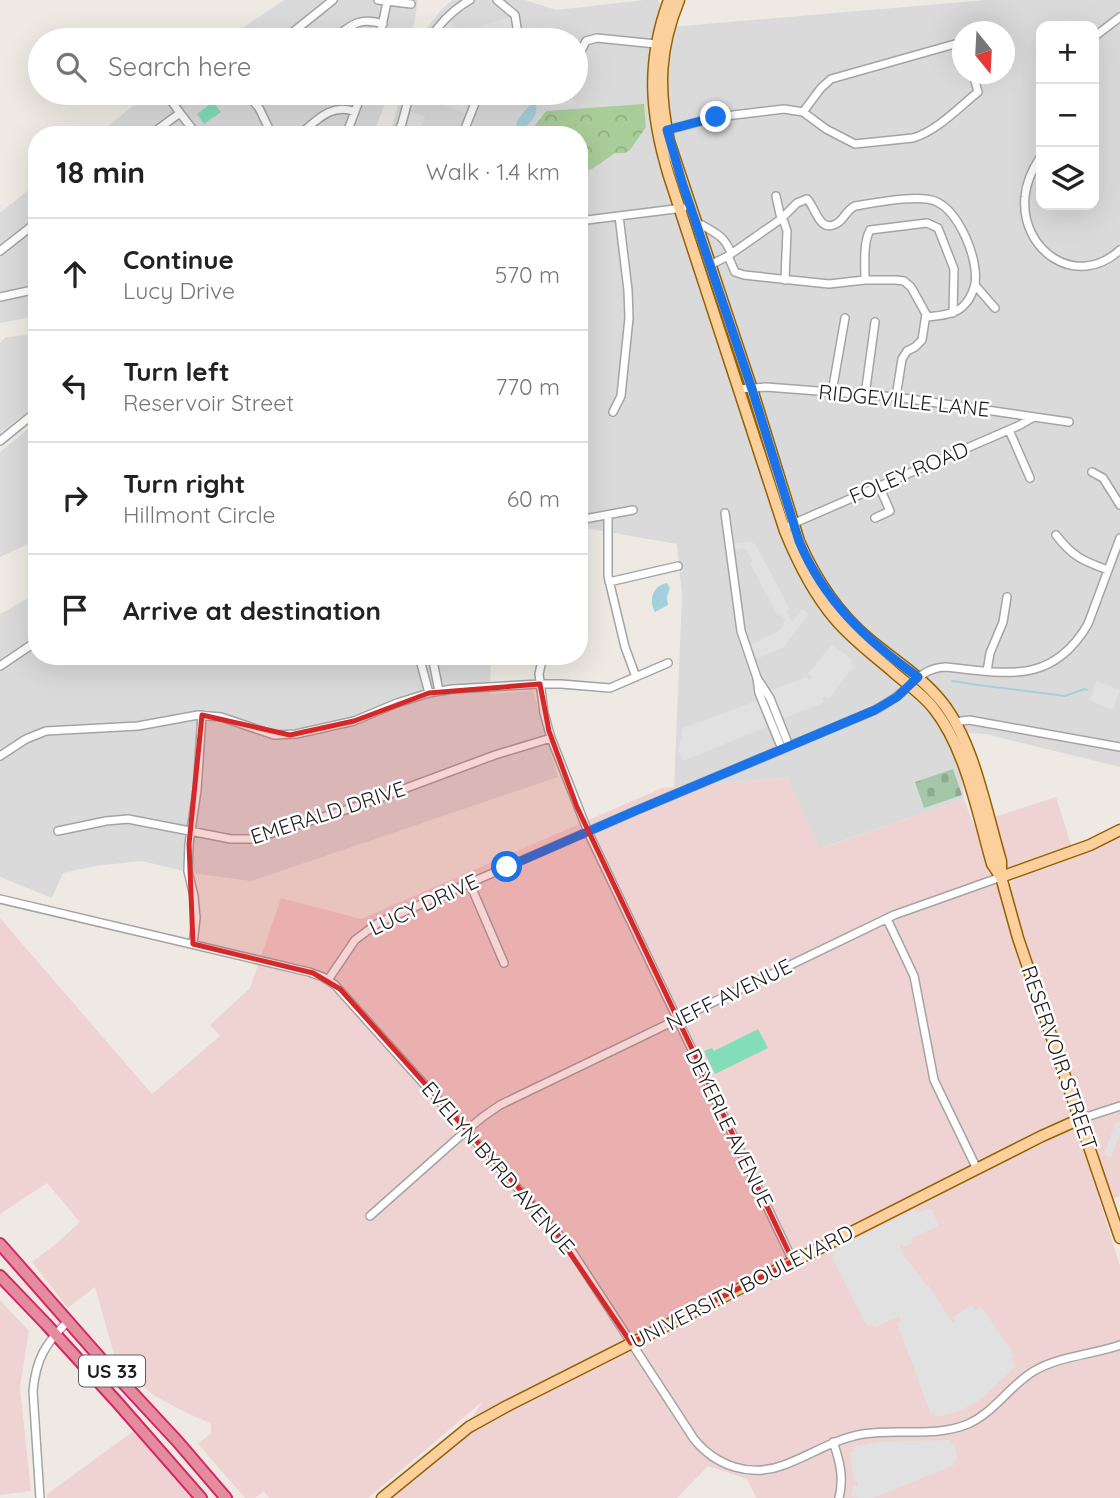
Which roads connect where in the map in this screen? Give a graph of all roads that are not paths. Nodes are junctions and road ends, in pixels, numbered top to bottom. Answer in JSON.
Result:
{"nodes":[{"id":1,"x":333,"y":0,"type":"edge"},
{"id":2,"x":378,"y":0,"type":"edge"},
{"id":3,"x":470,"y":0,"type":"edge"},
{"id":4,"x":497,"y":0,"type":"edge"},
{"id":5,"x":669,"y":0,"type":"edge"},
{"id":6,"x":679,"y":0,"type":"edge"},
{"id":7,"x":387,"y":2,"type":"junction"},
{"id":8,"x":411,"y":4,"type":"dead end"},
{"id":9,"x":1120,"y":17,"type":"edge"},
{"id":10,"x":383,"y":23,"type":"junction"},
{"id":11,"x":298,"y":28,"type":"edge"},
{"id":12,"x":347,"y":28,"type":"edge"},
{"id":13,"x":382,"y":28,"type":"edge"},
{"id":14,"x":437,"y":28,"type":"edge"},
{"id":15,"x":517,"y":28,"type":"edge"},
{"id":16,"x":1099,"y":33,"type":"edge"},
{"id":17,"x":588,"y":40,"type":"edge"},
{"id":18,"x":656,"y":44,"type":"junction"},
{"id":19,"x":952,"y":44,"type":"edge"},
{"id":20,"x":976,"y":84,"type":"edge"},
{"id":21,"x":174,"y":105,"type":"edge"},
{"id":22,"x":255,"y":105,"type":"edge"},
{"id":23,"x":358,"y":105,"type":"edge"},
{"id":24,"x":407,"y":105,"type":"edge"},
{"id":25,"x":475,"y":105,"type":"edge"},
{"id":26,"x":355,"y":112,"type":"junction"},
{"id":27,"x":803,"y":112,"type":"junction"},
{"id":28,"x":180,"y":113,"type":"junction"},
{"id":29,"x":162,"y":126,"type":"edge"},
{"id":30,"x":190,"y":126,"type":"edge"},
{"id":31,"x":267,"y":126,"type":"edge"},
{"id":32,"x":310,"y":126,"type":"edge"},
{"id":33,"x":350,"y":126,"type":"edge"},
{"id":34,"x":401,"y":126,"type":"edge"},
{"id":35,"x":467,"y":126,"type":"edge"},
{"id":36,"x":667,"y":130,"type":"junction"},
{"id":37,"x":1036,"y":166,"type":"edge"},
{"id":38,"x":776,"y":196,"type":"dead end"},
{"id":39,"x":685,"y":208,"type":"junction"},
{"id":40,"x":619,"y":216,"type":"junction"},
{"id":41,"x":781,"y":219,"type":"junction"},
{"id":42,"x":588,"y":220,"type":"edge"},
{"id":43,"x":702,"y":225,"type":"dead end"},
{"id":44,"x":28,"y":229,"type":"edge"},
{"id":45,"x":1120,"y":250,"type":"edge"},
{"id":46,"x":0,"y":251,"type":"edge"},
{"id":47,"x":730,"y":255,"type":"junction"},
{"id":48,"x":710,"y":265,"type":"junction"},
{"id":49,"x":785,"y":280,"type":"junction"},
{"id":50,"x":865,"y":280,"type":"junction"},
{"id":51,"x":975,"y":285,"type":"junction"},
{"id":52,"x":28,"y":291,"type":"edge"},
{"id":53,"x":0,"y":297,"type":"edge"},
{"id":54,"x":995,"y":308,"type":"dead end"},
{"id":55,"x":953,"y":313,"type":"junction"},
{"id":56,"x":927,"y":317,"type":"junction"},
{"id":57,"x":845,"y":318,"type":"dead end"},
{"id":58,"x":875,"y":322,"type":"dead end"},
{"id":59,"x":739,"y":389,"type":"junction"},
{"id":60,"x":752,"y":389,"type":"junction"},
{"id":61,"x":832,"y":392,"type":"junction"},
{"id":62,"x":865,"y":394,"type":"junction"},
{"id":63,"x":896,"y":397,"type":"junction"},
{"id":64,"x":612,"y":412,"type":"dead end"},
{"id":65,"x":28,"y":418,"type":"edge"},
{"id":66,"x":1032,"y":418,"type":"junction"},
{"id":67,"x":1069,"y":422,"type":"dead end"},
{"id":68,"x":1009,"y":430,"type":"junction"},
{"id":69,"x":0,"y":441,"type":"edge"},
{"id":70,"x":1092,"y":472,"type":"dead end"},
{"id":71,"x":1030,"y":478,"type":"dead end"},
{"id":72,"x":879,"y":486,"type":"junction"},
{"id":73,"x":1120,"y":505,"type":"edge"},
{"id":74,"x":633,"y":509,"type":"dead end"},
{"id":75,"x":724,"y":513,"type":"dead end"},
{"id":76,"x":608,"y":515,"type":"junction"},
{"id":77,"x":588,"y":518,"type":"edge"},
{"id":78,"x":875,"y":518,"type":"dead end"},
{"id":79,"x":789,"y":525,"type":"junction"},
{"id":80,"x":1056,"y":536,"type":"dead end"},
{"id":81,"x":1120,"y":538,"type":"edge"},
{"id":82,"x":678,"y":566,"type":"dead end"},
{"id":83,"x":1108,"y":570,"type":"junction"},
{"id":84,"x":609,"y":582,"type":"junction"},
{"id":85,"x":1007,"y":597,"type":"dead end"},
{"id":86,"x":28,"y":648,"type":"edge"},
{"id":87,"x":668,"y":663,"type":"dead end"},
{"id":88,"x":422,"y":665,"type":"edge"},
{"id":89,"x":434,"y":665,"type":"edge"},
{"id":90,"x":541,"y":665,"type":"edge"},
{"id":91,"x":0,"y":666,"type":"edge"},
{"id":92,"x":987,"y":671,"type":"junction"},
{"id":93,"x":636,"y":677,"type":"junction"},
{"id":94,"x":918,"y":677,"type":"junction"},
{"id":95,"x":540,"y":684,"type":"junction"},
{"id":96,"x":908,"y":686,"type":"junction"},
{"id":97,"x":439,"y":691,"type":"junction"},
{"id":98,"x":429,"y":692,"type":"junction"},
{"id":99,"x":202,"y":715,"type":"junction"},
{"id":100,"x":955,"y":722,"type":"junction"},
{"id":101,"x":551,"y":738,"type":"junction"},
{"id":102,"x":1120,"y":747,"type":"edge"},
{"id":103,"x":785,"y":748,"type":"junction"},
{"id":104,"x":0,"y":756,"type":"edge"},
{"id":105,"x":1120,"y":830,"type":"edge"},
{"id":106,"x":58,"y":831,"type":"dead end"},
{"id":107,"x":190,"y":831,"type":"junction"},
{"id":108,"x":588,"y":832,"type":"junction"},
{"id":109,"x":1001,"y":877,"type":"junction"},
{"id":110,"x":470,"y":884,"type":"junction"},
{"id":111,"x":0,"y":899,"type":"edge"},
{"id":112,"x":887,"y":919,"type":"junction"},
{"id":113,"x":193,"y":944,"type":"junction"},
{"id":114,"x":504,"y":963,"type":"dead end"},
{"id":115,"x":328,"y":980,"type":"junction"},
{"id":116,"x":678,"y":1020,"type":"junction"},
{"id":117,"x":1120,"y":1106,"type":"edge"},
{"id":118,"x":1080,"y":1119,"type":"junction"},
{"id":119,"x":467,"y":1130,"type":"junction"},
{"id":120,"x":977,"y":1169,"type":"junction"},
{"id":121,"x":370,"y":1216,"type":"dead end"},
{"id":122,"x":1120,"y":1238,"type":"edge"},
{"id":123,"x":0,"y":1244,"type":"edge"},
{"id":124,"x":793,"y":1261,"type":"junction"},
{"id":125,"x":0,"y":1276,"type":"edge"},
{"id":126,"x":68,"y":1321,"type":"junction"},
{"id":127,"x":55,"y":1334,"type":"junction"},
{"id":128,"x":631,"y":1343,"type":"junction"},
{"id":129,"x":1120,"y":1345,"type":"edge"},
{"id":130,"x":117,"y":1402,"type":"junction"},
{"id":131,"x":833,"y":1442,"type":"junction"},
{"id":132,"x":199,"y":1466,"type":"junction"},
{"id":133,"x":181,"y":1474,"type":"junction"},
{"id":134,"x":209,"y":1478,"type":"junction"},
{"id":135,"x":40,"y":1498,"type":"edge"},
{"id":136,"x":201,"y":1498,"type":"edge"},
{"id":137,"x":226,"y":1498,"type":"edge"},
{"id":138,"x":382,"y":1498,"type":"edge"},
{"id":139,"x":839,"y":1498,"type":"edge"}],
"edges":[{"from":1,"to":11,"type":"street"},
{"from":2,"to":7,"type":"street"},
{"from":3,"to":14,"type":"street"},
{"from":4,"to":15,"type":"street"},
{"from":5,"to":18,"type":"main road","name":"RESERVOIR STREET"},
{"from":6,"to":36,"type":"main road","name":"RESERVOIR STREET"},
{"from":7,"to":8,"type":"street"},
{"from":7,"to":10,"type":"street"},
{"from":9,"to":16,"type":"street"},
{"from":10,"to":12,"type":"street"},
{"from":10,"to":13,"type":"street"},
{"from":17,"to":18,"type":"street"},
{"from":18,"to":39,"type":"main road","name":"RESERVOIR STREET"},
{"from":19,"to":27,"type":"street"},
{"from":20,"to":27,"type":"street"},
{"from":21,"to":28,"type":"street"},
{"from":22,"to":31,"type":"street"},
{"from":23,"to":26,"type":"street"},
{"from":24,"to":34,"type":"street"},
{"from":25,"to":35,"type":"street"},
{"from":26,"to":32,"type":"street"},
{"from":26,"to":33,"type":"street"},
{"from":27,"to":36,"type":"street"},
{"from":28,"to":29,"type":"street"},
{"from":28,"to":30,"type":"street"},
{"from":36,"to":39,"type":"main road","name":"RESERVOIR STREET"},
{"from":37,"to":45,"type":"street"},
{"from":38,"to":41,"type":"street"},
{"from":39,"to":40,"type":"street"},
{"from":39,"to":48,"type":"main road","name":"RESERVOIR STREET"},
{"from":39,"to":59,"type":"main road","name":"RESERVOIR STREET"},
{"from":40,"to":42,"type":"street"},
{"from":40,"to":64,"type":"street"},
{"from":41,"to":47,"type":"street"},
{"from":41,"to":49,"type":"street"},
{"from":41,"to":51,"type":"street"},
{"from":43,"to":47,"type":"street"},
{"from":44,"to":46,"type":"street"},
{"from":47,"to":48,"type":"street"},
{"from":47,"to":49,"type":"street"},
{"from":48,"to":60,"type":"main road","name":"RESERVOIR STREET"},
{"from":49,"to":50,"type":"street"},
{"from":50,"to":55,"type":"street"},
{"from":50,"to":56,"type":"street"},
{"from":51,"to":54,"type":"street"},
{"from":51,"to":55,"type":"street"},
{"from":52,"to":53,"type":"street"},
{"from":55,"to":56,"type":"street"},
{"from":56,"to":63,"type":"street"},
{"from":57,"to":61,"type":"street"},
{"from":58,"to":62,"type":"street"},
{"from":59,"to":60,"type":"street","name":"RIDGEVILLE LANE"},
{"from":59,"to":79,"type":"main road","name":"RESERVOIR STREET"},
{"from":60,"to":61,"type":"street","name":"RIDGEVILLE LANE"},
{"from":60,"to":79,"type":"main road","name":"RESERVOIR STREET"},
{"from":61,"to":62,"type":"street","name":"RIDGEVILLE LANE"},
{"from":62,"to":63,"type":"street","name":"RIDGEVILLE LANE"},
{"from":63,"to":66,"type":"street","name":"RIDGEVILLE LANE"},
{"from":65,"to":69,"type":"street"},
{"from":66,"to":67,"type":"street","name":"RIDGEVILLE LANE"},
{"from":66,"to":68,"type":"street","name":"FOLEY ROAD"},
{"from":68,"to":71,"type":"street"},
{"from":68,"to":72,"type":"street","name":"FOLEY ROAD"},
{"from":70,"to":73,"type":"street"},
{"from":72,"to":78,"type":"street"},
{"from":72,"to":79,"type":"street","name":"FOLEY ROAD"},
{"from":74,"to":76,"type":"street"},
{"from":75,"to":103,"type":"street"},
{"from":76,"to":77,"type":"street"},
{"from":76,"to":84,"type":"street"},
{"from":79,"to":94,"type":"main road","name":"RESERVOIR STREET"},
{"from":79,"to":96,"type":"main road","name":"RESERVOIR STREET"},
{"from":80,"to":83,"type":"street"},
{"from":81,"to":83,"type":"street"},
{"from":82,"to":84,"type":"street"},
{"from":83,"to":92,"type":"street"},
{"from":84,"to":93,"type":"street"},
{"from":85,"to":92,"type":"street"},
{"from":86,"to":91,"type":"street"},
{"from":87,"to":93,"type":"street"},
{"from":88,"to":98,"type":"street"},
{"from":89,"to":97,"type":"street"},
{"from":90,"to":95,"type":"street","name":"DEYERLE AVENUE"},
{"from":92,"to":94,"type":"street"},
{"from":93,"to":95,"type":"street"},
{"from":94,"to":96,"type":"street","name":"LUCY DRIVE"},
{"from":94,"to":100,"type":"main road","name":"RESERVOIR STREET"},
{"from":95,"to":97,"type":"street"},
{"from":95,"to":101,"type":"street","name":"DEYERLE AVENUE"},
{"from":96,"to":103,"type":"street","name":"LUCY DRIVE"},
{"from":96,"to":109,"type":"main road","name":"RESERVOIR STREET"},
{"from":97,"to":98,"type":"street"},
{"from":98,"to":99,"type":"street"},
{"from":99,"to":104,"type":"street"},
{"from":99,"to":107,"type":"street"},
{"from":100,"to":102,"type":"street"},
{"from":100,"to":109,"type":"main road","name":"RESERVOIR STREET"},
{"from":101,"to":107,"type":"street","name":"EMERALD DRIVE"},
{"from":101,"to":108,"type":"street","name":"DEYERLE AVENUE"},
{"from":103,"to":108,"type":"street","name":"LUCY DRIVE"},
{"from":105,"to":109,"type":"main road","name":"NEFF AVENUE"},
{"from":106,"to":107,"type":"street","name":"EMERALD DRIVE"},
{"from":107,"to":113,"type":"street"},
{"from":108,"to":110,"type":"street","name":"LUCY DRIVE"},
{"from":108,"to":116,"type":"street","name":"DEYERLE AVENUE"},
{"from":109,"to":112,"type":"street","name":"NEFF AVENUE"},
{"from":109,"to":118,"type":"main road","name":"RESERVOIR STREET"},
{"from":110,"to":114,"type":"street"},
{"from":110,"to":115,"type":"street","name":"LUCY DRIVE"},
{"from":111,"to":113,"type":"street","name":"EVELYN BYRD AVENUE"},
{"from":112,"to":116,"type":"street","name":"NEFF AVENUE"},
{"from":112,"to":120,"type":"street"},
{"from":113,"to":115,"type":"street","name":"EVELYN BYRD AVENUE"},
{"from":115,"to":119,"type":"street","name":"EVELYN BYRD AVENUE"},
{"from":116,"to":119,"type":"street","name":"NEFF AVENUE"},
{"from":116,"to":124,"type":"street","name":"DEYERLE AVENUE"},
{"from":117,"to":118,"type":"street","name":"UNIVERSITY BOULEVARD"},
{"from":118,"to":120,"type":"main road","name":"UNIVERSITY BOULEVARD"},
{"from":118,"to":122,"type":"main road","name":"RESERVOIR STREET"},
{"from":119,"to":121,"type":"street","name":"NEFF AVENUE"},
{"from":119,"to":128,"type":"street","name":"EVELYN BYRD AVENUE"},
{"from":120,"to":124,"type":"main road","name":"UNIVERSITY BOULEVARD"},
{"from":123,"to":126,"type":"highway","number":"US 33"},
{"from":124,"to":128,"type":"main road","name":"UNIVERSITY BOULEVARD"},
{"from":125,"to":127,"type":"highway","number":"US 33"},
{"from":126,"to":127,"type":"street"},
{"from":126,"to":132,"type":"highway","number":"US 33"},
{"from":127,"to":130,"type":"highway","number":"US 33"},
{"from":127,"to":135,"type":"street"},
{"from":128,"to":131,"type":"street","name":"EVELYN BYRD AVENUE"},
{"from":128,"to":138,"type":"main road","name":"UNIVERSITY BOULEVARD"},
{"from":129,"to":131,"type":"street","name":"EVELYN BYRD AVENUE"},
{"from":130,"to":132,"type":"highway"},
{"from":130,"to":133,"type":"highway","number":"US 33"},
{"from":131,"to":139,"type":"street"},
{"from":132,"to":134,"type":"highway","number":"US 33"},
{"from":133,"to":134,"type":"highway"},
{"from":133,"to":136,"type":"highway","number":"US 33"},
{"from":134,"to":137,"type":"highway","number":"US 33"}]}
